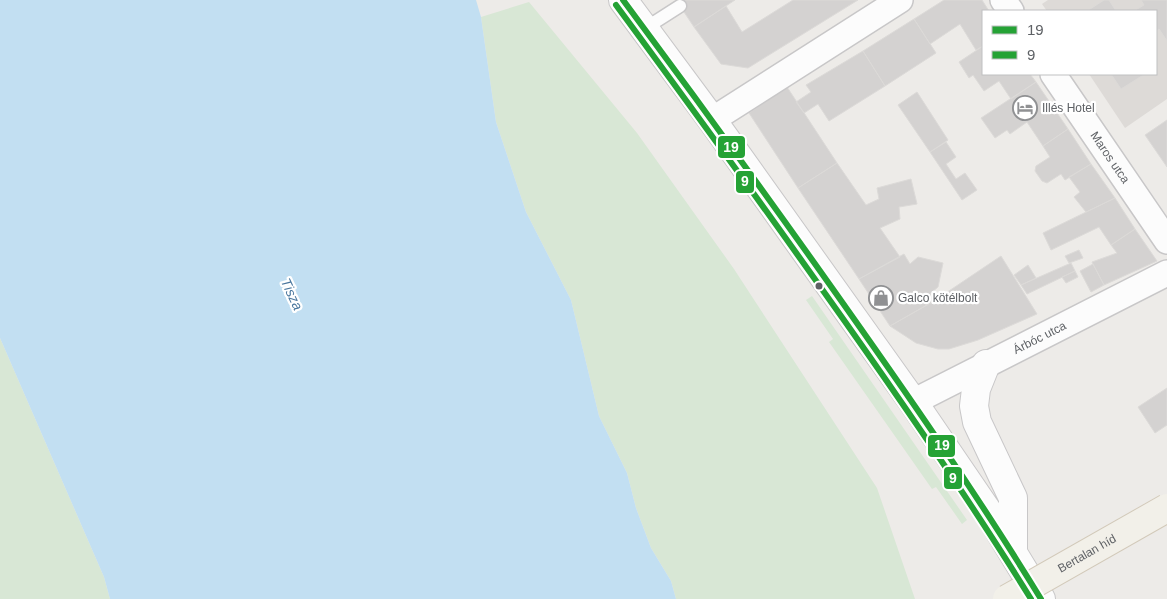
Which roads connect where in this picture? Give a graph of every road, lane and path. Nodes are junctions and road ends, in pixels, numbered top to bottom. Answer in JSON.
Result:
{"nodes":[{"id":1,"x":623,"y":0,"type":"edge"},
{"id":2,"x":900,"y":0,"type":"edge"},
{"id":3,"x":680,"y":6,"type":"dead end"},
{"id":4,"x":644,"y":29,"type":"junction"},
{"id":5,"x":1054,"y":75,"type":"edge"},
{"id":6,"x":712,"y":120,"type":"junction"},
{"id":7,"x":1167,"y":241,"type":"edge"},
{"id":8,"x":1167,"y":273,"type":"edge"},
{"id":9,"x":986,"y":364,"type":"junction"},
{"id":10,"x":913,"y":402,"type":"junction"},
{"id":11,"x":1167,"y":508,"type":"edge"},
{"id":12,"x":1014,"y":554,"type":"junction"},
{"id":13,"x":1008,"y":599,"type":"edge"},
{"id":14,"x":1041,"y":599,"type":"edge"}],
"edges":[{"from":1,"to":4,"type":"street"},
{"from":2,"to":6,"type":"street"},
{"from":3,"to":4,"type":"lane"},
{"from":4,"to":6,"type":"street"},
{"from":5,"to":7,"type":"street","name":"Maros utca"},
{"from":6,"to":10,"type":"street"},
{"from":8,"to":9,"type":"street","name":"Árbóc utca"},
{"from":9,"to":10,"type":"street","name":"Árbóc utca"},
{"from":9,"to":12,"type":"street"},
{"from":10,"to":12,"type":"street"},
{"from":11,"to":13,"type":"main road","name":"Bertalan híd","bridge":true},
{"from":12,"to":14,"type":"street"}]}
